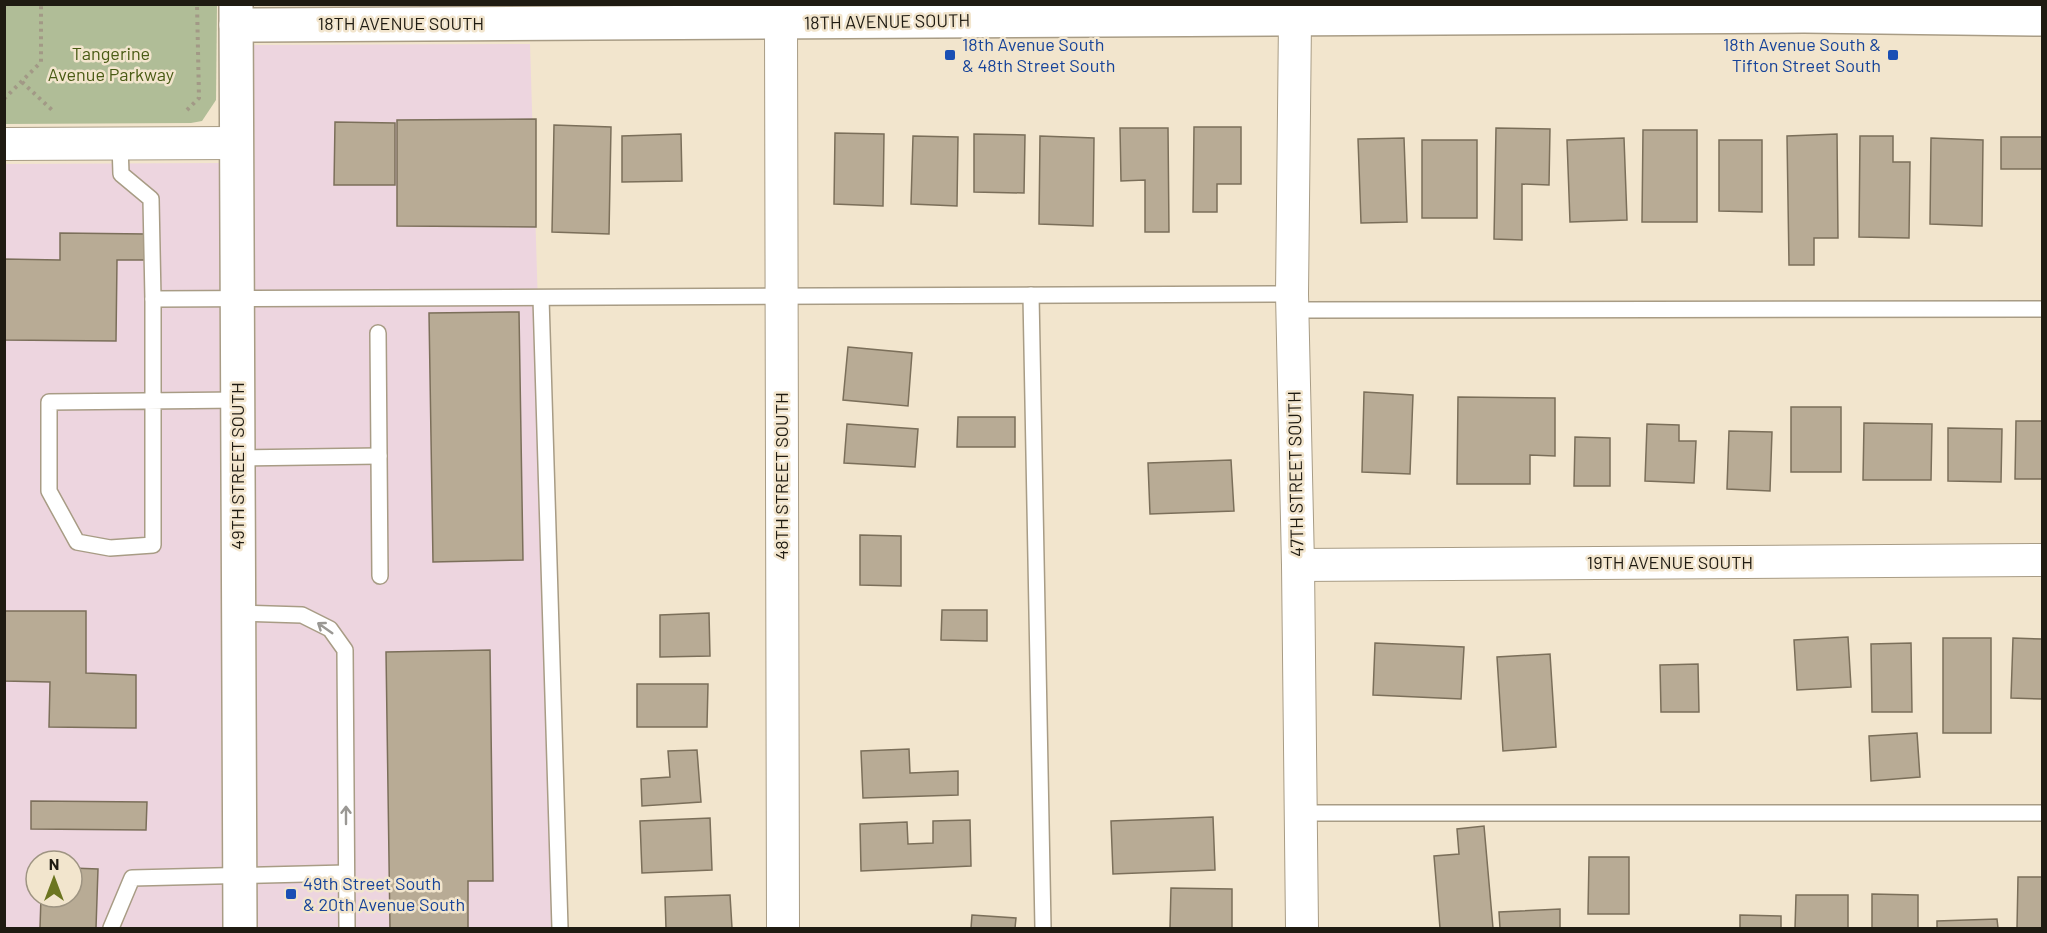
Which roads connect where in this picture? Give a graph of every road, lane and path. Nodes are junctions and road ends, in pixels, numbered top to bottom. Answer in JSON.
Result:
{"nodes":[{"id":1,"x":41,"y":4,"type":"edge"},
{"id":2,"x":197,"y":4,"type":"edge"},
{"id":3,"x":1804,"y":10,"type":"edge"},
{"id":4,"x":1556,"y":11,"type":"edge"},
{"id":5,"x":1015,"y":12,"type":"edge"},
{"id":6,"x":1131,"y":12,"type":"edge"},
{"id":7,"x":367,"y":14,"type":"edge"},
{"id":8,"x":490,"y":14,"type":"edge"},
{"id":9,"x":236,"y":15,"type":"edge"},
{"id":10,"x":2043,"y":19,"type":"edge"},
{"id":11,"x":1295,"y":20,"type":"junction"},
{"id":12,"x":781,"y":23,"type":"junction"},
{"id":13,"x":22,"y":82,"type":"junction"},
{"id":14,"x":4,"y":99,"type":"edge"},
{"id":15,"x":54,"y":112,"type":"dead end"},
{"id":16,"x":186,"y":112,"type":"dead end"},
{"id":17,"x":237,"y":143,"type":"junction"},
{"id":18,"x":4,"y":144,"type":"edge"},
{"id":19,"x":120,"y":144,"type":"junction"},
{"id":20,"x":1031,"y":296,"type":"junction"},
{"id":21,"x":781,"y":297,"type":"junction"},
{"id":22,"x":237,"y":298,"type":"junction"},
{"id":23,"x":542,"y":298,"type":"junction"},
{"id":24,"x":153,"y":299,"type":"junction"},
{"id":25,"x":1292,"y":302,"type":"junction"},
{"id":26,"x":2043,"y":309,"type":"edge"},
{"id":27,"x":378,"y":333,"type":"dead end"},
{"id":28,"x":238,"y":400,"type":"junction"},
{"id":29,"x":153,"y":401,"type":"junction"},
{"id":30,"x":379,"y":456,"type":"junction"},
{"id":31,"x":238,"y":458,"type":"junction"},
{"id":32,"x":2043,"y":560,"type":"edge"},
{"id":33,"x":1298,"y":565,"type":"junction"},
{"id":34,"x":380,"y":576,"type":"dead end"},
{"id":35,"x":239,"y":613,"type":"junction"},
{"id":36,"x":1301,"y":813,"type":"junction"},
{"id":37,"x":2043,"y":813,"type":"edge"},
{"id":38,"x":346,"y":873,"type":"junction"},
{"id":39,"x":240,"y":876,"type":"junction"},
{"id":40,"x":111,"y":928,"type":"edge"},
{"id":41,"x":240,"y":928,"type":"edge"},
{"id":42,"x":347,"y":928,"type":"edge"},
{"id":43,"x":560,"y":928,"type":"edge"},
{"id":44,"x":783,"y":928,"type":"edge"},
{"id":45,"x":1043,"y":928,"type":"edge"},
{"id":46,"x":1302,"y":928,"type":"edge"}],
"edges":[{"from":1,"to":13,"type":"path"},
{"from":2,"to":16,"type":"path"},
{"from":3,"to":4,"type":"street","name":"18TH AVENUE SOUTH"},
{"from":3,"to":10,"type":"street","name":"18TH AVENUE SOUTH"},
{"from":4,"to":11,"type":"street","name":"18TH AVENUE SOUTH"},
{"from":5,"to":6,"type":"street","name":"18TH AVENUE SOUTH"},
{"from":5,"to":12,"type":"street","name":"18TH AVENUE SOUTH"},
{"from":6,"to":11,"type":"street","name":"18TH AVENUE SOUTH"},
{"from":7,"to":8,"type":"street","name":"18TH AVENUE SOUTH"},
{"from":7,"to":9,"type":"street","name":"18TH AVENUE SOUTH"},
{"from":8,"to":12,"type":"street","name":"18TH AVENUE SOUTH"},
{"from":9,"to":17,"type":"street","name":"49TH STREET SOUTH"},
{"from":11,"to":25,"type":"street","name":"47TH STREET SOUTH"},
{"from":12,"to":21,"type":"street","name":"48TH STREET SOUTH"},
{"from":13,"to":14,"type":"path"},
{"from":13,"to":15,"type":"path"},
{"from":17,"to":19,"type":"street"},
{"from":17,"to":22,"type":"street","name":"49TH STREET SOUTH"},
{"from":18,"to":19,"type":"street"},
{"from":19,"to":24,"type":"lane"},
{"from":20,"to":21,"type":"lane"},
{"from":20,"to":25,"type":"lane"},
{"from":20,"to":45,"type":"lane"},
{"from":21,"to":23,"type":"lane"},
{"from":21,"to":44,"type":"street","name":"48TH STREET SOUTH"},
{"from":22,"to":23,"type":"lane"},
{"from":22,"to":24,"type":"lane"},
{"from":22,"to":28,"type":"street","name":"49TH STREET SOUTH"},
{"from":23,"to":43,"type":"lane"},
{"from":24,"to":29,"type":"lane"},
{"from":25,"to":26,"type":"lane"},
{"from":25,"to":33,"type":"street","name":"47TH STREET SOUTH"},
{"from":27,"to":30,"type":"lane"},
{"from":28,"to":29,"type":"lane"},
{"from":28,"to":31,"type":"street","name":"49TH STREET SOUTH"},
{"from":29,"to":29,"type":"lane"},
{"from":30,"to":31,"type":"lane"},
{"from":30,"to":34,"type":"lane"},
{"from":31,"to":35,"type":"street","name":"49TH STREET SOUTH"},
{"from":32,"to":33,"type":"street","name":"19TH AVENUE SOUTH"},
{"from":33,"to":36,"type":"street","name":"47TH STREET SOUTH"},
{"from":38,"to":35,"type":"lane","one_way":true},
{"from":35,"to":39,"type":"street","name":"49TH STREET SOUTH"},
{"from":36,"to":37,"type":"lane"},
{"from":36,"to":46,"type":"street","name":"47TH STREET SOUTH"},
{"from":38,"to":39,"type":"lane"},
{"from":38,"to":42,"type":"lane"},
{"from":39,"to":40,"type":"lane"},
{"from":39,"to":41,"type":"street","name":"49TH STREET SOUTH"}]}
